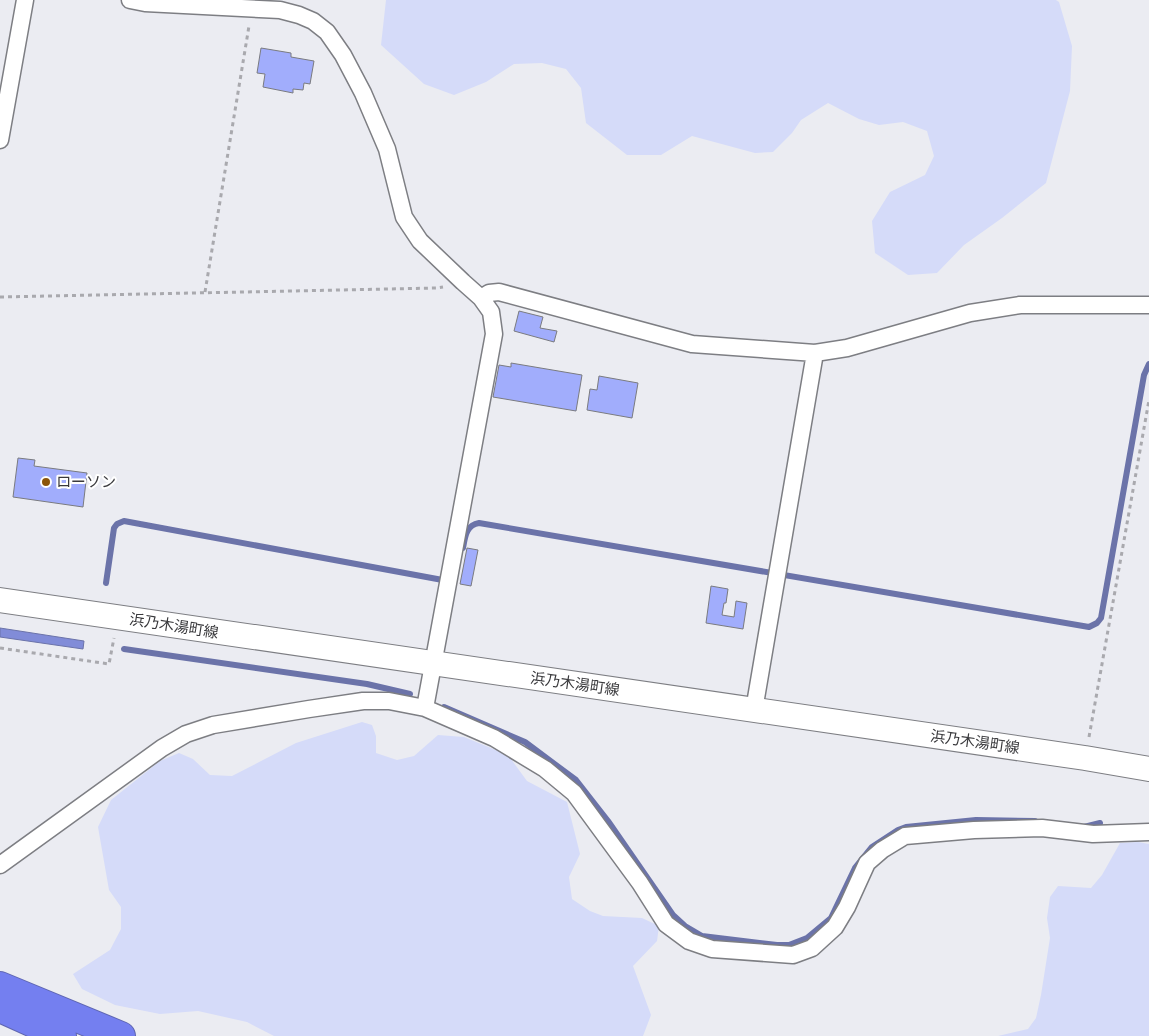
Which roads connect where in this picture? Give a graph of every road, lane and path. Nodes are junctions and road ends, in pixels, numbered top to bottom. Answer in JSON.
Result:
{"nodes":[{"id":1,"x":26,"y":0,"type":"edge"},
{"id":2,"x":130,"y":0,"type":"edge"},
{"id":3,"x":252,"y":8,"type":"junction"},
{"id":4,"x":0,"y":140,"type":"edge"},
{"id":5,"x":463,"y":282,"type":"junction"},
{"id":6,"x":205,"y":292,"type":"junction"},
{"id":7,"x":0,"y":297,"type":"edge"},
{"id":8,"x":482,"y":298,"type":"junction"},
{"id":9,"x":1149,"y":305,"type":"edge"},
{"id":10,"x":815,"y":353,"type":"junction"},
{"id":11,"x":1149,"y":400,"type":"edge"},
{"id":12,"x":0,"y":600,"type":"edge"},
{"id":13,"x":117,"y":617,"type":"junction"},
{"id":14,"x":0,"y":648,"type":"edge"},
{"id":15,"x":432,"y":664,"type":"junction"},
{"id":16,"x":425,"y":708,"type":"junction"},
{"id":17,"x":754,"y":710,"type":"junction"},
{"id":18,"x":1086,"y":758,"type":"junction"},
{"id":19,"x":1149,"y":769,"type":"edge"},
{"id":20,"x":1149,"y":832,"type":"edge"},
{"id":21,"x":0,"y":865,"type":"edge"},
{"id":22,"x":0,"y":986,"type":"edge"},
{"id":23,"x":0,"y":1008,"type":"edge"},
{"id":24,"x":62,"y":1036,"type":"edge"},
{"id":25,"x":121,"y":1036,"type":"edge"}],
"edges":[{"from":1,"to":4,"type":"street"},
{"from":2,"to":3,"type":"street"},
{"from":3,"to":5,"type":"street"},
{"from":3,"to":6,"type":"path"},
{"from":5,"to":6,"type":"path"},
{"from":5,"to":8,"type":"street"},
{"from":6,"to":7,"type":"path"},
{"from":8,"to":10,"type":"street"},
{"from":8,"to":15,"type":"street"},
{"from":9,"to":10,"type":"street"},
{"from":10,"to":17,"type":"street"},
{"from":11,"to":18,"type":"path"},
{"from":12,"to":13,"type":"main road","name":"浜乃木湯町線"},
{"from":13,"to":14,"type":"path"},
{"from":13,"to":15,"type":"main road","name":"浜乃木湯町線"},
{"from":15,"to":16,"type":"street"},
{"from":15,"to":17,"type":"main road","name":"浜乃木湯町線"},
{"from":16,"to":20,"type":"street"},
{"from":16,"to":21,"type":"street"},
{"from":17,"to":18,"type":"main road","name":"浜乃木湯町線"},
{"from":18,"to":19,"type":"main road","name":"浜乃木湯町線"},
{"from":22,"to":25,"type":"highway"},
{"from":23,"to":24,"type":"highway"}]}
